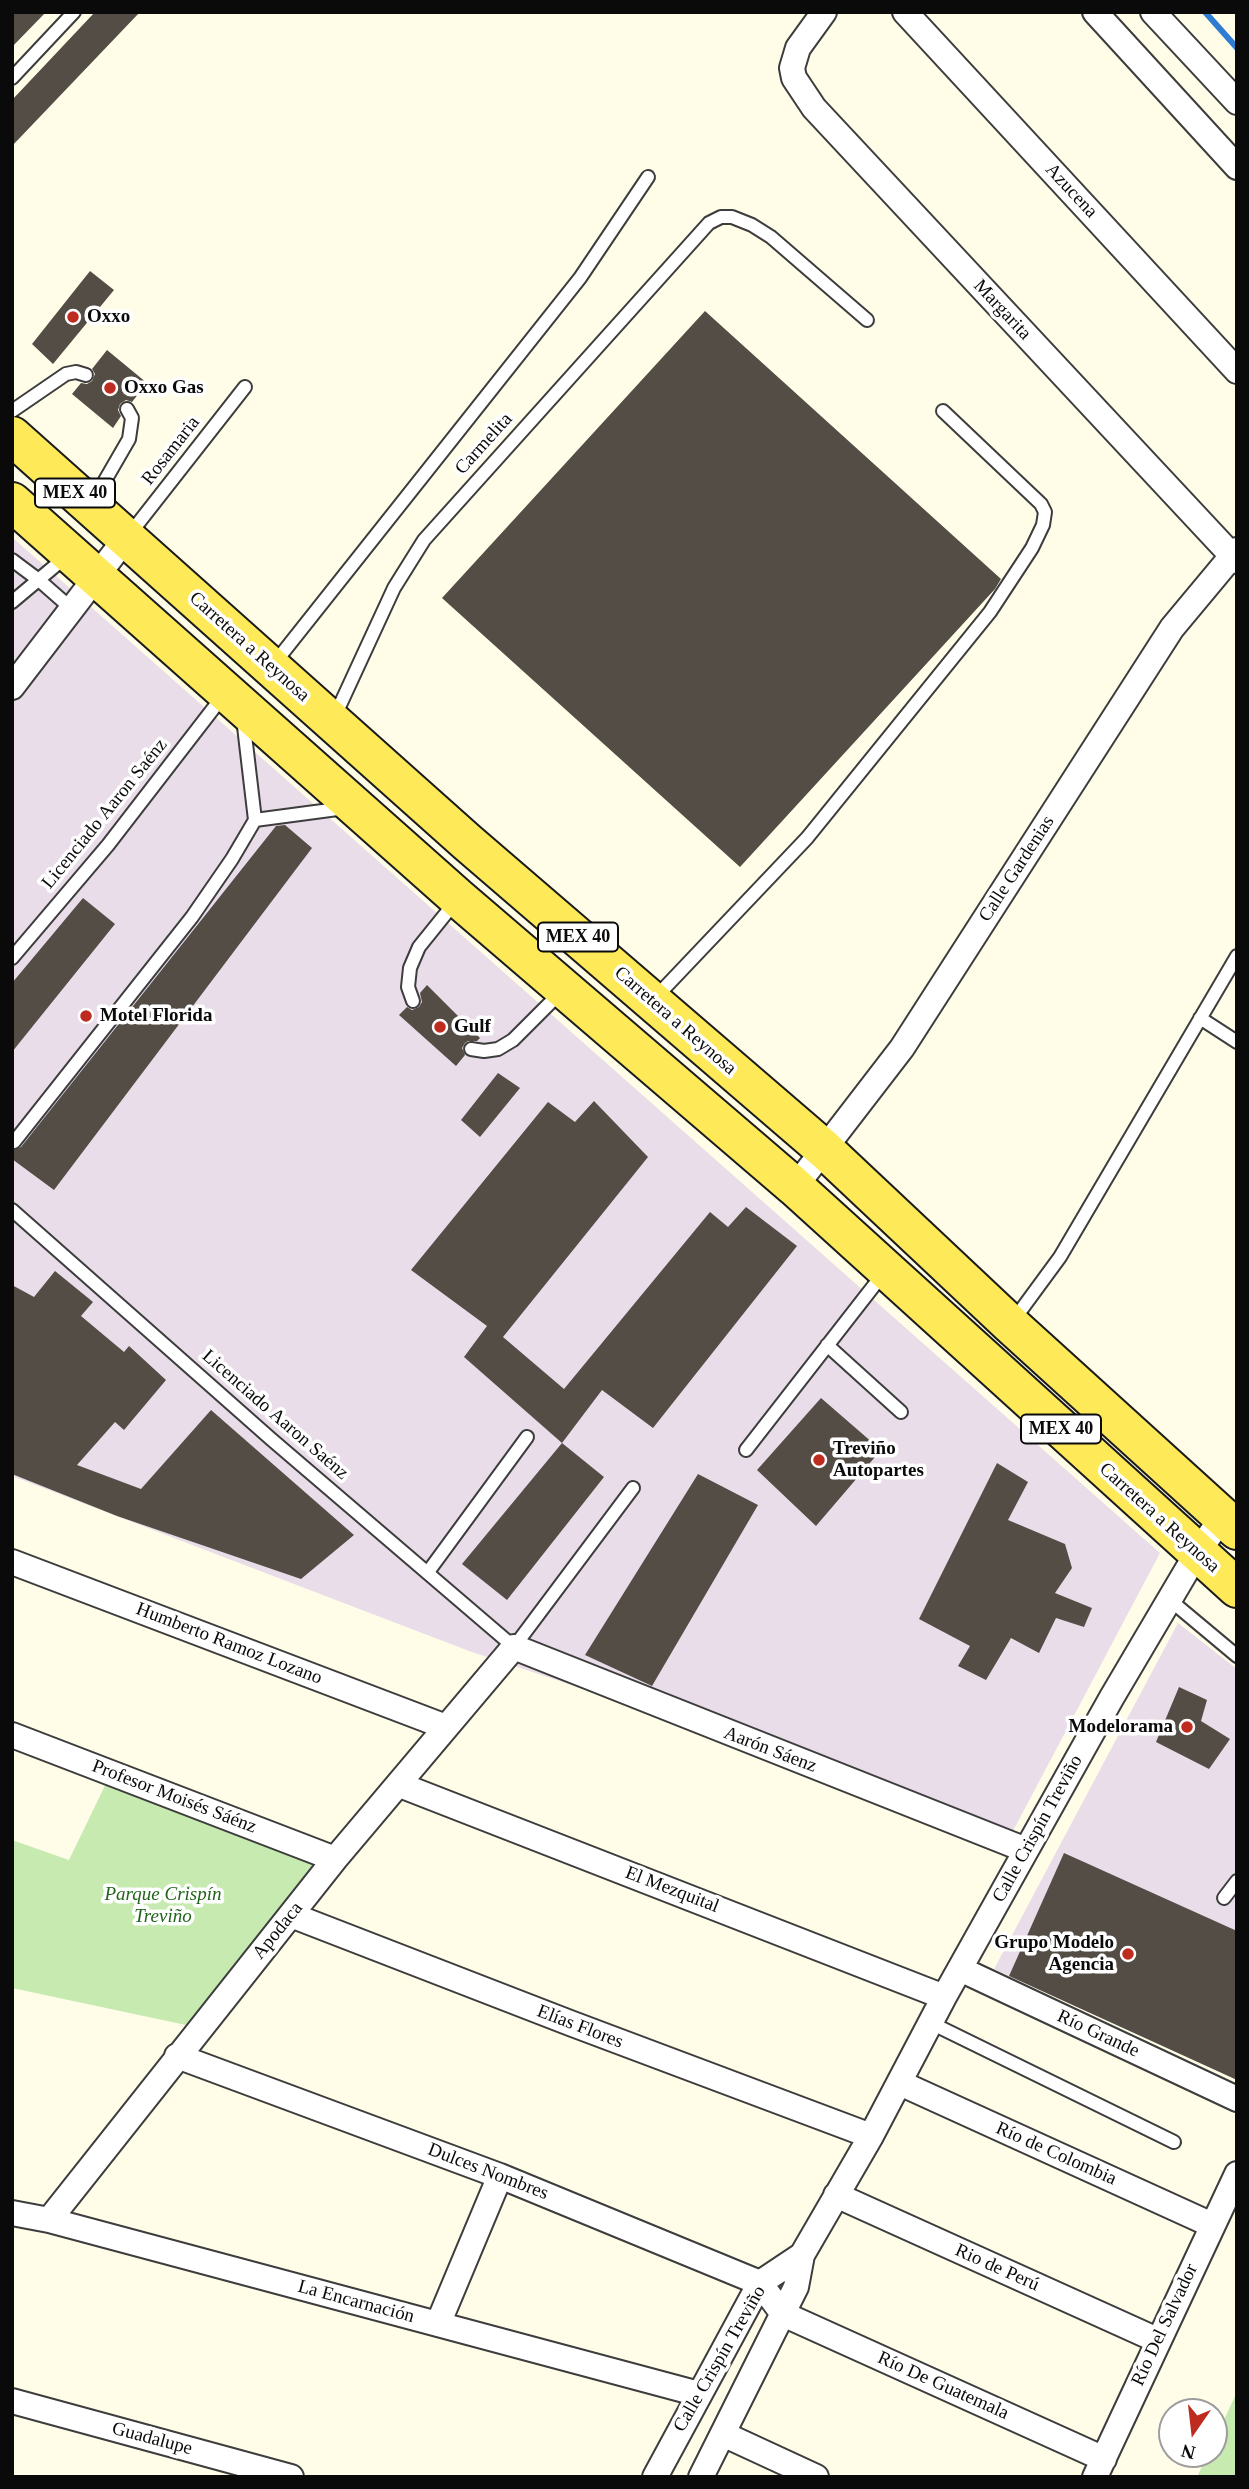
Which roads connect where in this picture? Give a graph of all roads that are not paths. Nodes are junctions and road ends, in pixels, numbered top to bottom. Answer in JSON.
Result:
{"nodes":[{"id":1,"x":74,"y":12,"type":"edge"},
{"id":2,"x":824,"y":12,"type":"edge"},
{"id":3,"x":905,"y":12,"type":"edge"},
{"id":4,"x":1095,"y":12,"type":"edge"},
{"id":5,"x":1153,"y":12,"type":"edge"},
{"id":6,"x":12,"y":78,"type":"edge"},
{"id":7,"x":1237,"y":103,"type":"edge"},
{"id":8,"x":1237,"y":167,"type":"edge"},
{"id":9,"x":648,"y":177,"type":"dead end"},
{"id":10,"x":867,"y":320,"type":"dead end"},
{"id":11,"x":1237,"y":371,"type":"edge"},
{"id":12,"x":86,"y":375,"type":"dead end"},
{"id":13,"x":245,"y":387,"type":"dead end"},
{"id":14,"x":127,"y":409,"type":"dead end"},
{"id":15,"x":12,"y":411,"type":"edge"},
{"id":16,"x":943,"y":411,"type":"dead end"},
{"id":17,"x":12,"y":436,"type":"edge"},
{"id":18,"x":12,"y":502,"type":"edge"},
{"id":19,"x":90,"y":506,"type":"junction"},
{"id":20,"x":127,"y":538,"type":"junction"},
{"id":21,"x":69,"y":554,"type":"junction"},
{"id":22,"x":1235,"y":556,"type":"edge"},
{"id":23,"x":12,"y":560,"type":"edge"},
{"id":24,"x":97,"y":579,"type":"junction"},
{"id":25,"x":40,"y":581,"type":"junction"},
{"id":26,"x":12,"y":602,"type":"edge"},
{"id":27,"x":73,"y":610,"type":"junction"},
{"id":28,"x":271,"y":667,"type":"junction"},
{"id":29,"x":12,"y":687,"type":"edge"},
{"id":30,"x":234,"y":700,"type":"junction"},
{"id":31,"x":332,"y":722,"type":"junction"},
{"id":32,"x":355,"y":807,"type":"junction"},
{"id":33,"x":255,"y":820,"type":"junction"},
{"id":34,"x":458,"y":898,"type":"junction"},
{"id":35,"x":1237,"y":956,"type":"edge"},
{"id":36,"x":12,"y":958,"type":"edge"},
{"id":37,"x":563,"y":989,"type":"junction"},
{"id":38,"x":413,"y":1001,"type":"dead end"},
{"id":39,"x":652,"y":1001,"type":"junction"},
{"id":40,"x":1200,"y":1018,"type":"junction"},
{"id":41,"x":1237,"y":1042,"type":"edge"},
{"id":42,"x":471,"y":1049,"type":"dead end"},
{"id":43,"x":14,"y":1142,"type":"dead end"},
{"id":44,"x":825,"y":1150,"type":"junction"},
{"id":45,"x":795,"y":1187,"type":"junction"},
{"id":46,"x":12,"y":1210,"type":"edge"},
{"id":47,"x":885,"y":1270,"type":"junction"},
{"id":48,"x":1010,"y":1324,"type":"junction"},
{"id":49,"x":827,"y":1345,"type":"junction"},
{"id":50,"x":901,"y":1412,"type":"dead end"},
{"id":51,"x":527,"y":1437,"type":"dead end"},
{"id":52,"x":746,"y":1450,"type":"dead end"},
{"id":53,"x":633,"y":1488,"type":"dead end"},
{"id":54,"x":1229,"y":1524,"type":"edge"},
{"id":55,"x":1197,"y":1553,"type":"junction"},
{"id":56,"x":15,"y":1570,"type":"edge"},
{"id":57,"x":428,"y":1572,"type":"junction"},
{"id":58,"x":1237,"y":1588,"type":"edge"},
{"id":59,"x":1170,"y":1600,"type":"junction"},
{"id":60,"x":514,"y":1647,"type":"junction"},
{"id":61,"x":1237,"y":1656,"type":"edge"},
{"id":62,"x":446,"y":1727,"type":"junction"},
{"id":63,"x":12,"y":1735,"type":"edge"},
{"id":64,"x":400,"y":1785,"type":"junction"},
{"id":65,"x":1026,"y":1850,"type":"junction"},
{"id":66,"x":335,"y":1859,"type":"junction"},
{"id":67,"x":1237,"y":1881,"type":"edge"},
{"id":68,"x":1224,"y":1898,"type":"dead end"},
{"id":69,"x":291,"y":1915,"type":"junction"},
{"id":70,"x":960,"y":1969,"type":"junction"},
{"id":71,"x":944,"y":1997,"type":"junction"},
{"id":72,"x":931,"y":2023,"type":"junction"},
{"id":73,"x":177,"y":2056,"type":"junction"},
{"id":74,"x":900,"y":2083,"type":"junction"},
{"id":75,"x":1237,"y":2099,"type":"edge"},
{"id":76,"x":871,"y":2136,"type":"junction"},
{"id":77,"x":1174,"y":2142,"type":"dead end"},
{"id":78,"x":1237,"y":2174,"type":"edge"},
{"id":79,"x":500,"y":2176,"type":"junction"},
{"id":80,"x":836,"y":2195,"type":"junction"},
{"id":81,"x":12,"y":2213,"type":"edge"},
{"id":82,"x":49,"y":2220,"type":"junction"},
{"id":83,"x":1212,"y":2225,"type":"junction"},
{"id":84,"x":802,"y":2256,"type":"junction"},
{"id":85,"x":760,"y":2283,"type":"junction"},
{"id":86,"x":783,"y":2314,"type":"junction"},
{"id":87,"x":438,"y":2324,"type":"junction"},
{"id":88,"x":1157,"y":2340,"type":"junction"},
{"id":89,"x":699,"y":2393,"type":"junction"},
{"id":90,"x":12,"y":2400,"type":"edge"},
{"id":91,"x":723,"y":2434,"type":"junction"},
{"id":92,"x":1099,"y":2468,"type":"edge"},
{"id":93,"x":291,"y":2477,"type":"edge"},
{"id":94,"x":655,"y":2477,"type":"edge"},
{"id":95,"x":701,"y":2477,"type":"edge"},
{"id":96,"x":816,"y":2477,"type":"edge"}],
"edges":[{"from":1,"to":6,"type":"lane"},
{"from":2,"to":22,"type":"street","name":"Margarita"},
{"from":3,"to":11,"type":"street","name":"Azucena"},
{"from":4,"to":8,"type":"street"},
{"from":5,"to":7,"type":"street"},
{"from":9,"to":28,"type":"lane"},
{"from":10,"to":31,"type":"lane","name":"Carmelita"},
{"from":12,"to":15,"type":"lane"},
{"from":13,"to":20,"type":"lane","name":"Rosamaria"},
{"from":14,"to":19,"type":"lane"},
{"from":16,"to":39,"type":"lane"},
{"from":17,"to":19,"type":"main road","name":"Carretera a Reynosa","number":"MEX 40"},
{"from":18,"to":21,"type":"main road","name":"Carretera a Reynosa","number":"MEX 40"},
{"from":19,"to":20,"type":"main road","name":"Carretera a Reynosa","number":"MEX 40"},
{"from":20,"to":24,"type":"street"},
{"from":20,"to":28,"type":"main road","name":"Carretera a Reynosa","number":"MEX 40"},
{"from":21,"to":24,"type":"main road","name":"Carretera a Reynosa","number":"MEX 40"},
{"from":21,"to":25,"type":"lane"},
{"from":22,"to":44,"type":"street","name":"Calle Gardenias"},
{"from":23,"to":25,"type":"lane"},
{"from":24,"to":27,"type":"street"},
{"from":24,"to":30,"type":"main road","name":"Carretera a Reynosa","number":"MEX 40"},
{"from":25,"to":26,"type":"lane"},
{"from":25,"to":27,"type":"lane"},
{"from":27,"to":29,"type":"street"},
{"from":28,"to":31,"type":"main road","name":"Carretera a Reynosa","number":"MEX 40"},
{"from":30,"to":32,"type":"main road","name":"Carretera a Reynosa","number":"MEX 40"},
{"from":30,"to":33,"type":"lane"},
{"from":30,"to":36,"type":"lane","name":"Licenciado Aaron Saénz"},
{"from":31,"to":39,"type":"main road","name":"Carretera a Reynosa","number":"MEX 40"},
{"from":32,"to":33,"type":"lane"},
{"from":32,"to":34,"type":"main road","name":"Carretera a Reynosa","number":"MEX 40"},
{"from":33,"to":43,"type":"lane"},
{"from":34,"to":37,"type":"main road","name":"Carretera a Reynosa","number":"MEX 40"},
{"from":34,"to":38,"type":"lane"},
{"from":35,"to":40,"type":"lane"},
{"from":37,"to":42,"type":"lane"},
{"from":37,"to":45,"type":"main road","name":"Carretera a Reynosa","number":"MEX 40"},
{"from":39,"to":44,"type":"main road","name":"Carretera a Reynosa","number":"MEX 40"},
{"from":40,"to":41,"type":"lane"},
{"from":40,"to":48,"type":"lane"},
{"from":44,"to":45,"type":"street","name":"Calle Gardenias"},
{"from":44,"to":48,"type":"main road","name":"Carretera a Reynosa","number":"MEX 40"},
{"from":45,"to":47,"type":"main road","name":"Carretera a Reynosa","number":"MEX 40"},
{"from":46,"to":57,"type":"lane","name":"Licenciado Aaron Saénz"},
{"from":47,"to":49,"type":"lane"},
{"from":47,"to":55,"type":"main road","name":"Carretera a Reynosa","number":"MEX 40"},
{"from":48,"to":54,"type":"main road","name":"Carretera a Reynosa","number":"MEX 40"},
{"from":49,"to":50,"type":"lane"},
{"from":49,"to":52,"type":"lane"},
{"from":51,"to":57,"type":"lane"},
{"from":53,"to":60,"type":"lane"},
{"from":54,"to":55,"type":"street","name":"Calle Crispín Treviño"},
{"from":55,"to":58,"type":"main road","name":"Carretera a Reynosa","number":"MEX 40"},
{"from":55,"to":59,"type":"street","name":"Calle Crispín Treviño"},
{"from":56,"to":62,"type":"street","name":"Humberto Ramoz Lozano"},
{"from":57,"to":60,"type":"lane","name":"Licenciado Aaron Saénz"},
{"from":59,"to":61,"type":"lane"},
{"from":59,"to":65,"type":"street","name":"Calle Crispín Treviño"},
{"from":60,"to":62,"type":"street","name":"Apodaca"},
{"from":60,"to":65,"type":"street","name":"Aarón Sáenz"},
{"from":62,"to":64,"type":"street","name":"Apodaca"},
{"from":63,"to":66,"type":"street","name":"Profesor Moisés Sáénz"},
{"from":64,"to":66,"type":"street","name":"Apodaca"},
{"from":64,"to":71,"type":"street","name":"El Mezquital"},
{"from":65,"to":70,"type":"street","name":"Calle Crispín Treviño"},
{"from":66,"to":69,"type":"street","name":"Apodaca"},
{"from":67,"to":68,"type":"lane"},
{"from":69,"to":73,"type":"street","name":"Apodaca"},
{"from":69,"to":76,"type":"street","name":"Elías Flores"},
{"from":70,"to":71,"type":"street","name":"Calle Crispín Treviño"},
{"from":70,"to":75,"type":"street","name":"Río Grande"},
{"from":71,"to":72,"type":"street","name":"Calle Crispín Treviño"},
{"from":72,"to":74,"type":"street","name":"Calle Crispín Treviño"},
{"from":72,"to":77,"type":"lane"},
{"from":73,"to":79,"type":"street","name":"Dulces Nombres"},
{"from":73,"to":82,"type":"street","name":"Apodaca"},
{"from":74,"to":76,"type":"street","name":"Calle Crispín Treviño"},
{"from":74,"to":83,"type":"street","name":"Río de Colombia"},
{"from":76,"to":80,"type":"street","name":"Calle Crispín Treviño"},
{"from":78,"to":83,"type":"street","name":"Río Del Salvador"},
{"from":79,"to":85,"type":"street","name":"Dulces Nombres"},
{"from":79,"to":87,"type":"street"},
{"from":80,"to":84,"type":"street","name":"Calle Crispín Treviño"},
{"from":80,"to":88,"type":"street","name":"Rio de Perú"},
{"from":81,"to":82,"type":"street","name":"La Encarnación"},
{"from":82,"to":87,"type":"street","name":"La Encarnación"},
{"from":83,"to":88,"type":"street","name":"Río Del Salvador"},
{"from":84,"to":85,"type":"street","name":"Calle Crispín Treviño"},
{"from":84,"to":86,"type":"street","name":"Calle Crispín Treviño"},
{"from":85,"to":86,"type":"street"},
{"from":85,"to":89,"type":"street","name":"Calle Crispín Treviño"},
{"from":86,"to":91,"type":"street","name":"Calle Crispín Treviño"},
{"from":86,"to":92,"type":"street","name":"Río De Guatemala"},
{"from":87,"to":89,"type":"street","name":"La Encarnación"},
{"from":88,"to":92,"type":"street","name":"Río Del Salvador"},
{"from":89,"to":94,"type":"street","name":"Calle Crispín Treviño"},
{"from":90,"to":93,"type":"street","name":"Guadalupe"},
{"from":91,"to":95,"type":"street","name":"Calle Crispín Treviño"},
{"from":91,"to":96,"type":"street"}]}
